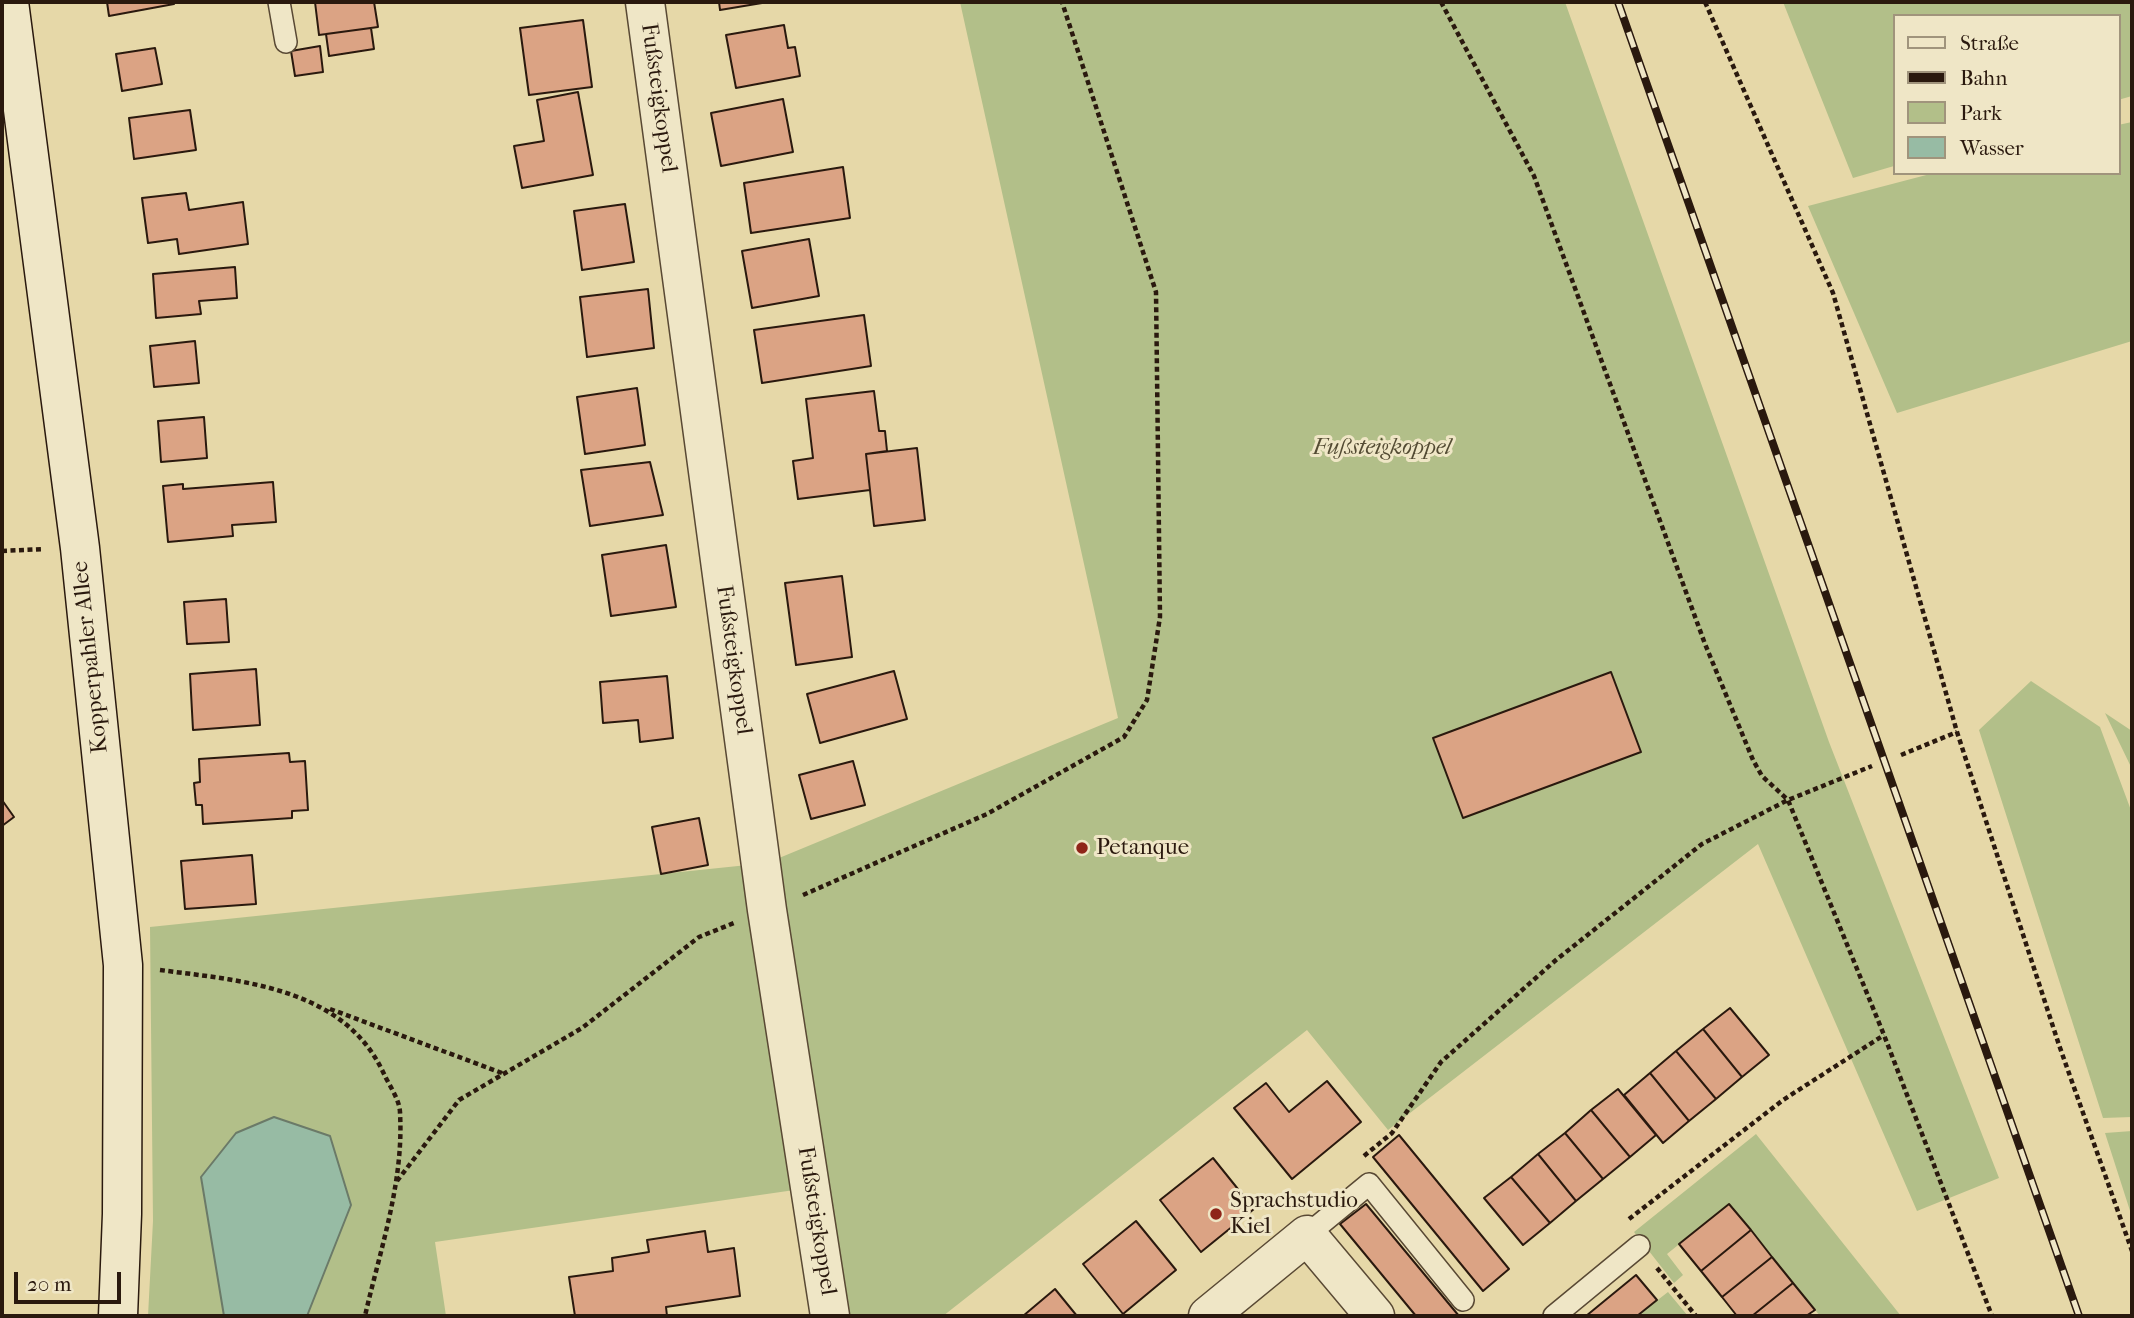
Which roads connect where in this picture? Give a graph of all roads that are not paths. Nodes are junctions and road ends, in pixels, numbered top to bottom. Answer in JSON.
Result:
{"nodes":[{"id":1,"x":9,"y":2,"type":"edge"},
{"id":2,"x":279,"y":2,"type":"edge"},
{"id":3,"x":645,"y":2,"type":"edge"},
{"id":4,"x":286,"y":42,"type":"dead end"},
{"id":5,"x":1307,"y":1235,"type":"junction"},
{"id":6,"x":1639,"y":1246,"type":"road end"},
{"id":7,"x":1464,"y":1300,"type":"dead end"},
{"id":8,"x":118,"y":1316,"type":"edge"},
{"id":9,"x":830,"y":1316,"type":"edge"},
{"id":10,"x":1208,"y":1316,"type":"edge"},
{"id":11,"x":1375,"y":1316,"type":"edge"},
{"id":12,"x":1554,"y":1316,"type":"edge"}],
"edges":[{"from":1,"to":8,"type":"street","name":"Kopperpahler Allee"},
{"from":2,"to":4,"type":"lane"},
{"from":3,"to":9,"type":"street","name":"Fußsteigkoppel"},
{"from":5,"to":7,"type":"lane"},
{"from":5,"to":10,"type":"street"},
{"from":5,"to":11,"type":"street"},
{"from":6,"to":12,"type":"lane"}]}
